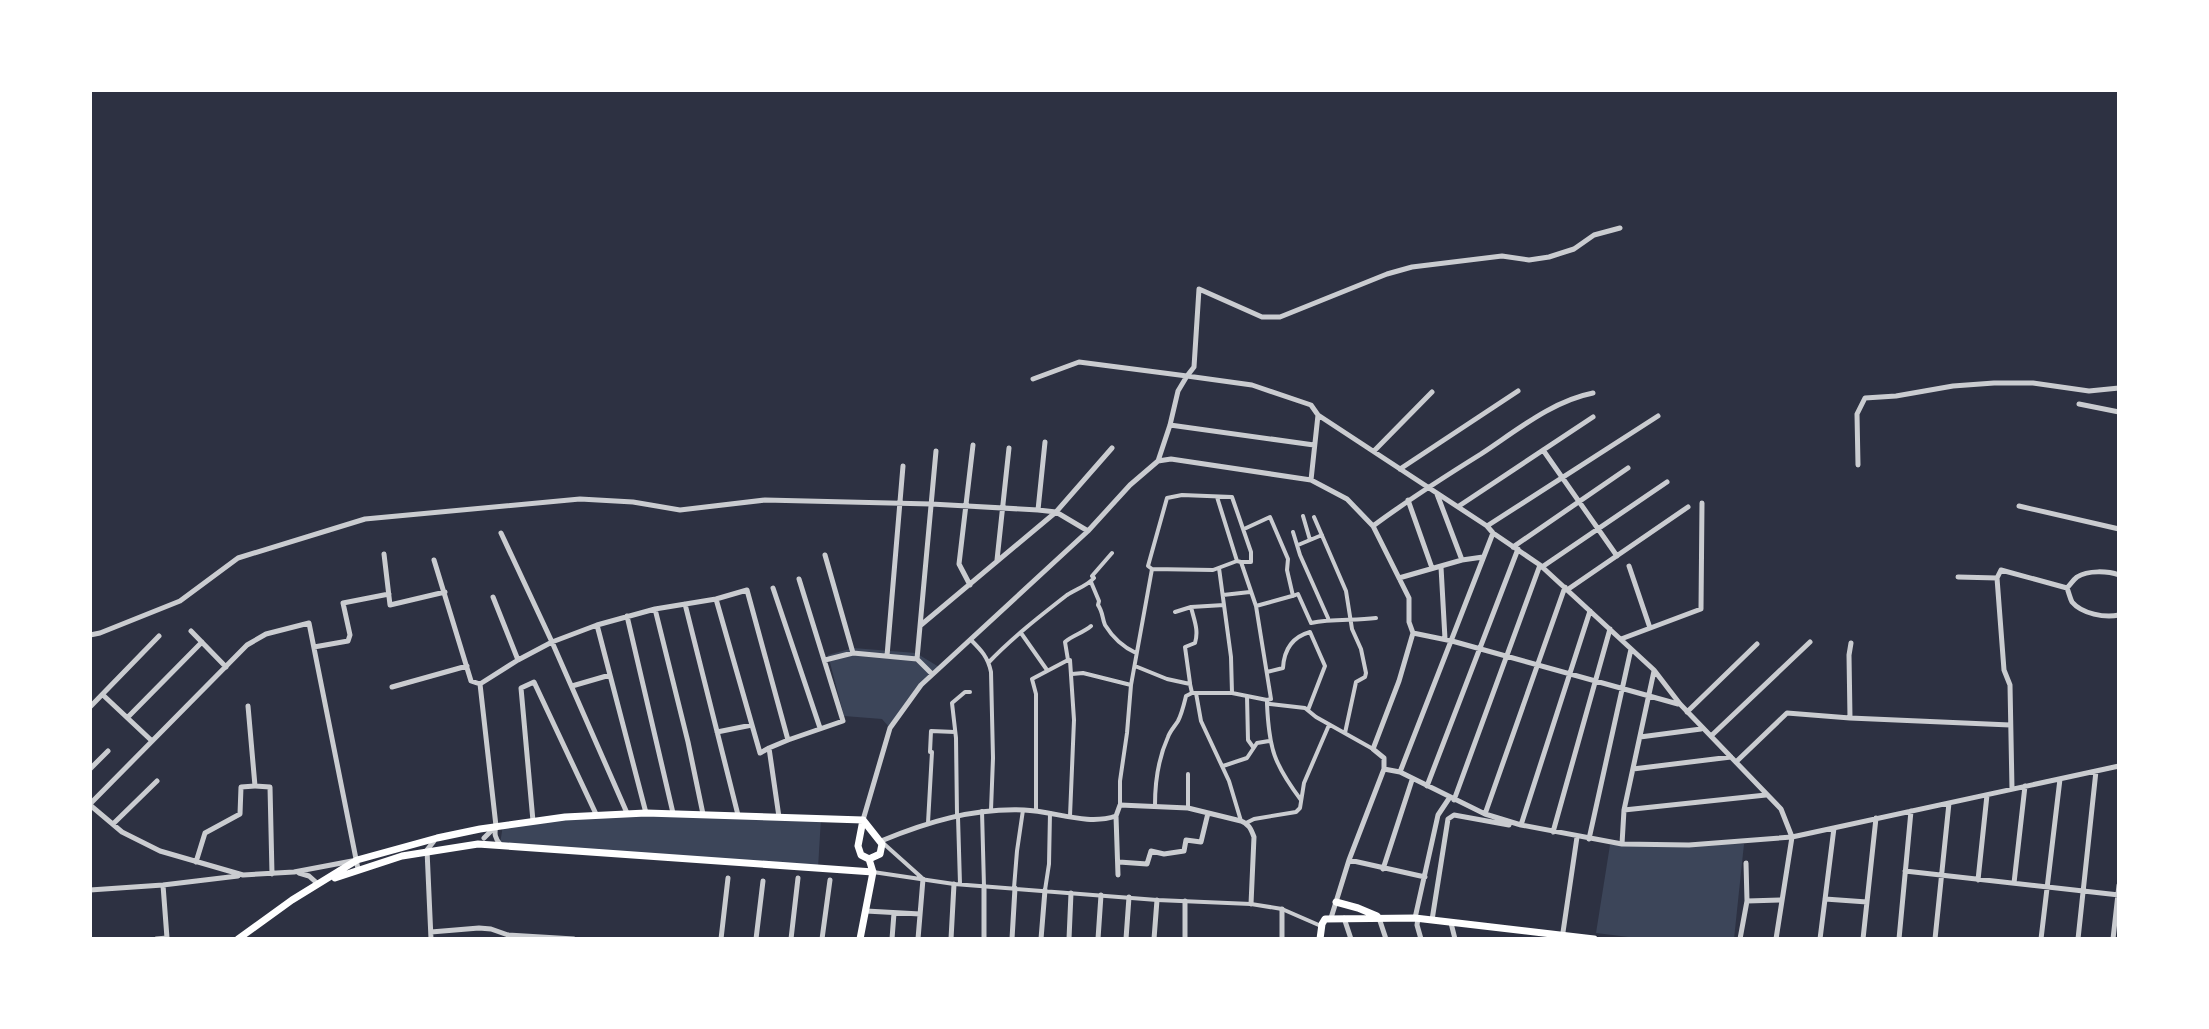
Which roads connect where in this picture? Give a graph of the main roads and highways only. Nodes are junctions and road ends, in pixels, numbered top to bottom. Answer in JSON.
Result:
{"nodes":[{"id":1,"x":863,"y":820,"type":"junction"},
{"id":2,"x":879,"y":839,"type":"junction"},
{"id":3,"x":859,"y":841,"type":"junction"},
{"id":4,"x":867,"y":859,"type":"junction"},
{"id":5,"x":358,"y":864,"type":"junction"},
{"id":6,"x":856,"y":871,"type":"junction"},
{"id":7,"x":873,"y":872,"type":"junction"},
{"id":8,"x":1336,"y":902,"type":"road end"},
{"id":9,"x":1379,"y":917,"type":"junction"},
{"id":10,"x":1528,"y":935,"type":"edge"},
{"id":11,"x":1563,"y":937,"type":"edge"},
{"id":12,"x":238,"y":939,"type":"edge"},
{"id":13,"x":860,"y":939,"type":"edge"},
{"id":14,"x":1320,"y":939,"type":"edge"},
{"id":15,"x":1594,"y":939,"type":"edge"}],
"edges":[{"from":1,"to":2,"type":"main road"},
{"from":1,"to":3,"type":"main road"},
{"from":1,"to":5,"type":"main road"},
{"from":2,"to":3,"type":"main road"},
{"from":2,"to":4,"type":"main road"},
{"from":3,"to":4,"type":"main road"},
{"from":4,"to":6,"type":"main road"},
{"from":4,"to":7,"type":"main road"},
{"from":5,"to":6,"type":"main road"},
{"from":5,"to":12,"type":"main road"},
{"from":6,"to":7,"type":"main road"},
{"from":7,"to":13,"type":"main road"},
{"from":8,"to":9,"type":"main road"},
{"from":9,"to":10,"type":"main road"},
{"from":9,"to":14,"type":"main road"},
{"from":10,"to":11,"type":"main road"},
{"from":11,"to":15,"type":"main road"}]}
